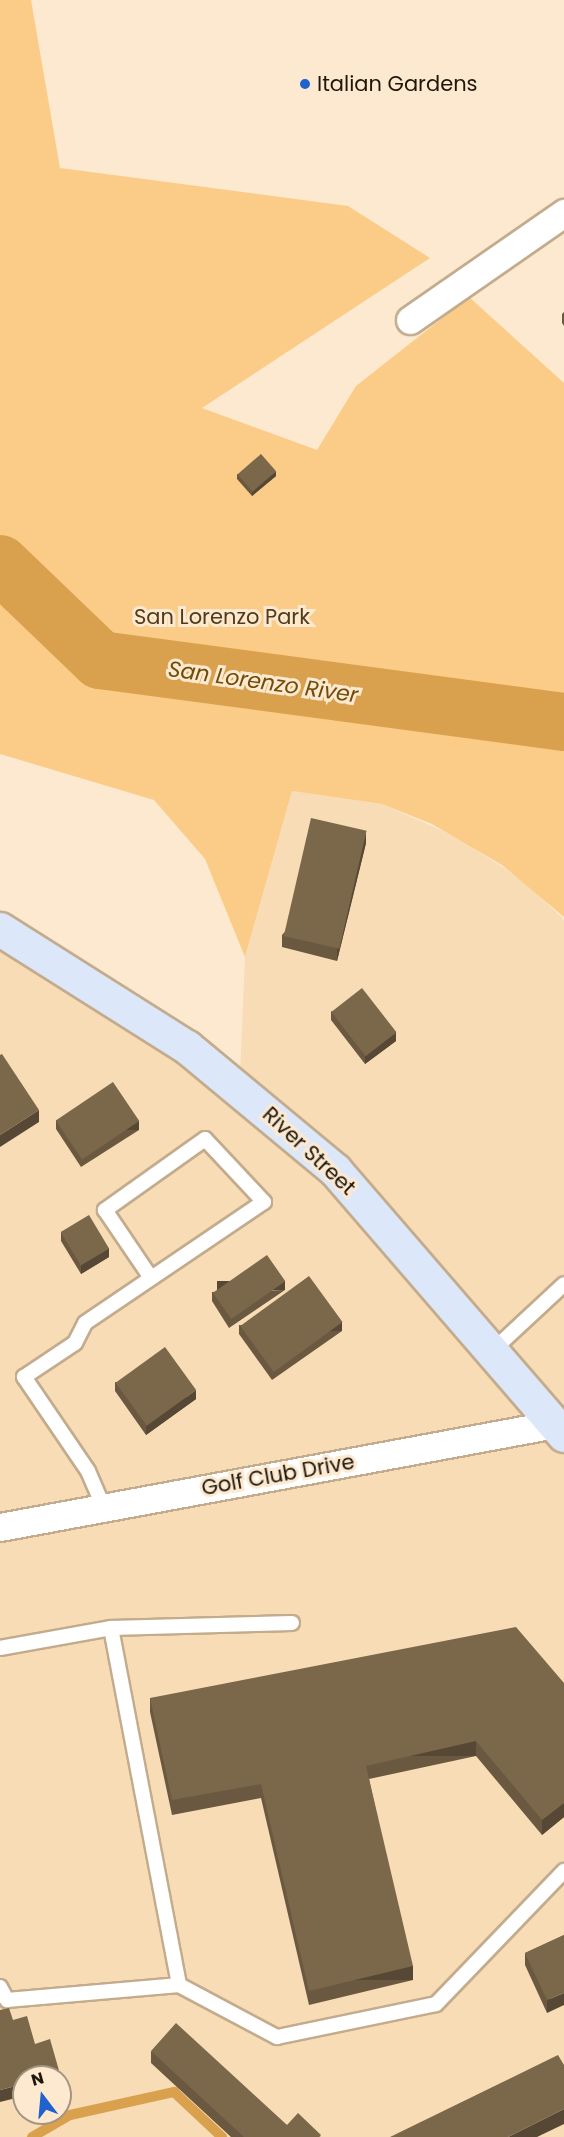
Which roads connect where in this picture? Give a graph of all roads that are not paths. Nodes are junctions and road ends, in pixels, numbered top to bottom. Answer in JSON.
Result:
{"nodes":[{"id":1,"x":564,"y":213,"type":"edge"},
{"id":2,"x":410,"y":320,"type":"dead end"},
{"id":3,"x":4,"y":937,"type":"edge"},
{"id":4,"x":151,"y":1278,"type":"junction"},
{"id":5,"x":564,"y":1284,"type":"edge"},
{"id":6,"x":492,"y":1351,"type":"junction"},
{"id":7,"x":560,"y":1430,"type":"edge"},
{"id":8,"x":104,"y":1508,"type":"junction"},
{"id":9,"x":0,"y":1527,"type":"edge"},
{"id":10,"x":292,"y":1623,"type":"dead end"},
{"id":11,"x":111,"y":1628,"type":"junction"},
{"id":12,"x":0,"y":1648,"type":"edge"},
{"id":13,"x":564,"y":1871,"type":"edge"},
{"id":14,"x":179,"y":1985,"type":"junction"},
{"id":15,"x":0,"y":1987,"type":"edge"}],
"edges":[{"from":1,"to":2,"type":"street"},
{"from":3,"to":6,"type":"main road","name":"River Street"},
{"from":4,"to":4,"type":"lane"},
{"from":4,"to":8,"type":"lane"},
{"from":5,"to":6,"type":"lane"},
{"from":6,"to":7,"type":"main road","name":"River Street"},
{"from":7,"to":8,"type":"street","name":"Golf Club Drive"},
{"from":8,"to":9,"type":"street","name":"Golf Club Drive"},
{"from":10,"to":11,"type":"lane"},
{"from":11,"to":12,"type":"lane"},
{"from":11,"to":14,"type":"lane"},
{"from":13,"to":14,"type":"lane"},
{"from":14,"to":15,"type":"lane"}]}
